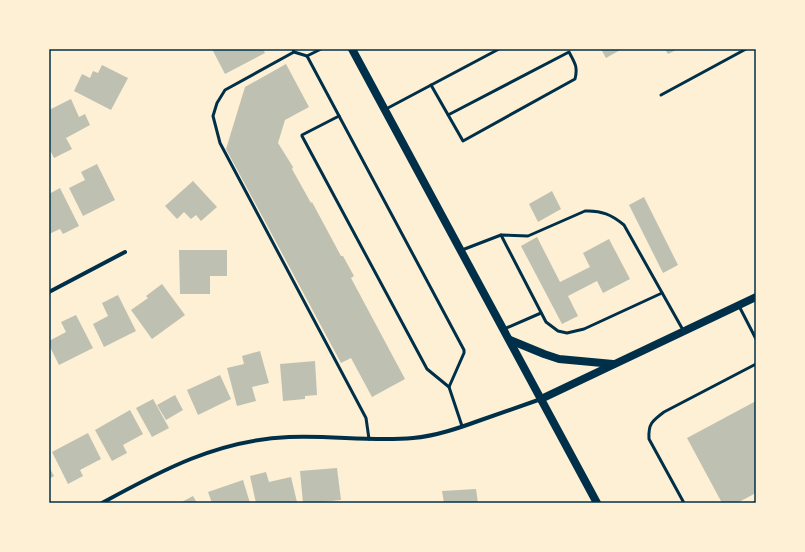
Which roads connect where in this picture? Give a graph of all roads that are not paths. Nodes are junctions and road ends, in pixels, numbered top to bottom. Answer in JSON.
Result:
{"nodes":[{"id":1,"x":321,"y":49,"type":"edge"},
{"id":2,"x":352,"y":49,"type":"edge"},
{"id":3,"x":499,"y":49,"type":"edge"},
{"id":4,"x":746,"y":49,"type":"edge"},
{"id":5,"x":293,"y":50,"type":"edge"},
{"id":6,"x":568,"y":51,"type":"edge"},
{"id":7,"x":307,"y":56,"type":"junction"},
{"id":8,"x":431,"y":85,"type":"junction"},
{"id":9,"x":661,"y":95,"type":"dead end"},
{"id":10,"x":385,"y":110,"type":"junction"},
{"id":11,"x":448,"y":115,"type":"junction"},
{"id":12,"x":339,"y":116,"type":"junction"},
{"id":13,"x":501,"y":235,"type":"junction"},
{"id":14,"x":461,"y":250,"type":"junction"},
{"id":15,"x":125,"y":252,"type":"dead end"},
{"id":16,"x":49,"y":292,"type":"edge"},
{"id":17,"x":662,"y":293,"type":"junction"},
{"id":18,"x":756,"y":297,"type":"edge"},
{"id":19,"x":739,"y":306,"type":"junction"},
{"id":20,"x":541,"y":313,"type":"junction"},
{"id":21,"x":504,"y":330,"type":"junction"},
{"id":22,"x":684,"y":332,"type":"junction"},
{"id":23,"x":756,"y":339,"type":"edge"},
{"id":24,"x":510,"y":340,"type":"junction"},
{"id":25,"x":614,"y":364,"type":"junction"},
{"id":26,"x":756,"y":364,"type":"edge"},
{"id":27,"x":449,"y":387,"type":"junction"},
{"id":28,"x":541,"y":399,"type":"junction"},
{"id":29,"x":462,"y":426,"type":"junction"},
{"id":30,"x":369,"y":439,"type":"junction"},
{"id":31,"x":102,"y":503,"type":"edge"},
{"id":32,"x":597,"y":503,"type":"edge"},
{"id":33,"x":684,"y":503,"type":"edge"}],
"edges":[{"from":1,"to":7,"type":"lane"},
{"from":2,"to":10,"type":"main road"},
{"from":3,"to":8,"type":"lane"},
{"from":4,"to":9,"type":"lane"},
{"from":5,"to":7,"type":"lane"},
{"from":5,"to":30,"type":"lane"},
{"from":6,"to":11,"type":"lane"},
{"from":6,"to":11,"type":"lane"},
{"from":7,"to":12,"type":"lane"},
{"from":8,"to":10,"type":"lane"},
{"from":8,"to":11,"type":"lane"},
{"from":10,"to":14,"type":"main road"},
{"from":12,"to":27,"type":"lane"},
{"from":12,"to":27,"type":"lane"},
{"from":13,"to":14,"type":"lane"},
{"from":13,"to":17,"type":"lane"},
{"from":13,"to":20,"type":"lane"},
{"from":14,"to":21,"type":"main road"},
{"from":15,"to":16,"type":"street"},
{"from":17,"to":20,"type":"lane"},
{"from":17,"to":22,"type":"lane"},
{"from":18,"to":19,"type":"main road"},
{"from":19,"to":22,"type":"main road"},
{"from":19,"to":23,"type":"lane"},
{"from":20,"to":21,"type":"lane"},
{"from":21,"to":24,"type":"main road"},
{"from":22,"to":25,"type":"main road"},
{"from":24,"to":25,"type":"main road"},
{"from":24,"to":28,"type":"main road"},
{"from":25,"to":28,"type":"main road"},
{"from":26,"to":33,"type":"lane"},
{"from":27,"to":29,"type":"lane"},
{"from":28,"to":29,"type":"street"},
{"from":28,"to":32,"type":"main road"},
{"from":29,"to":30,"type":"street"},
{"from":30,"to":31,"type":"street"}]}
